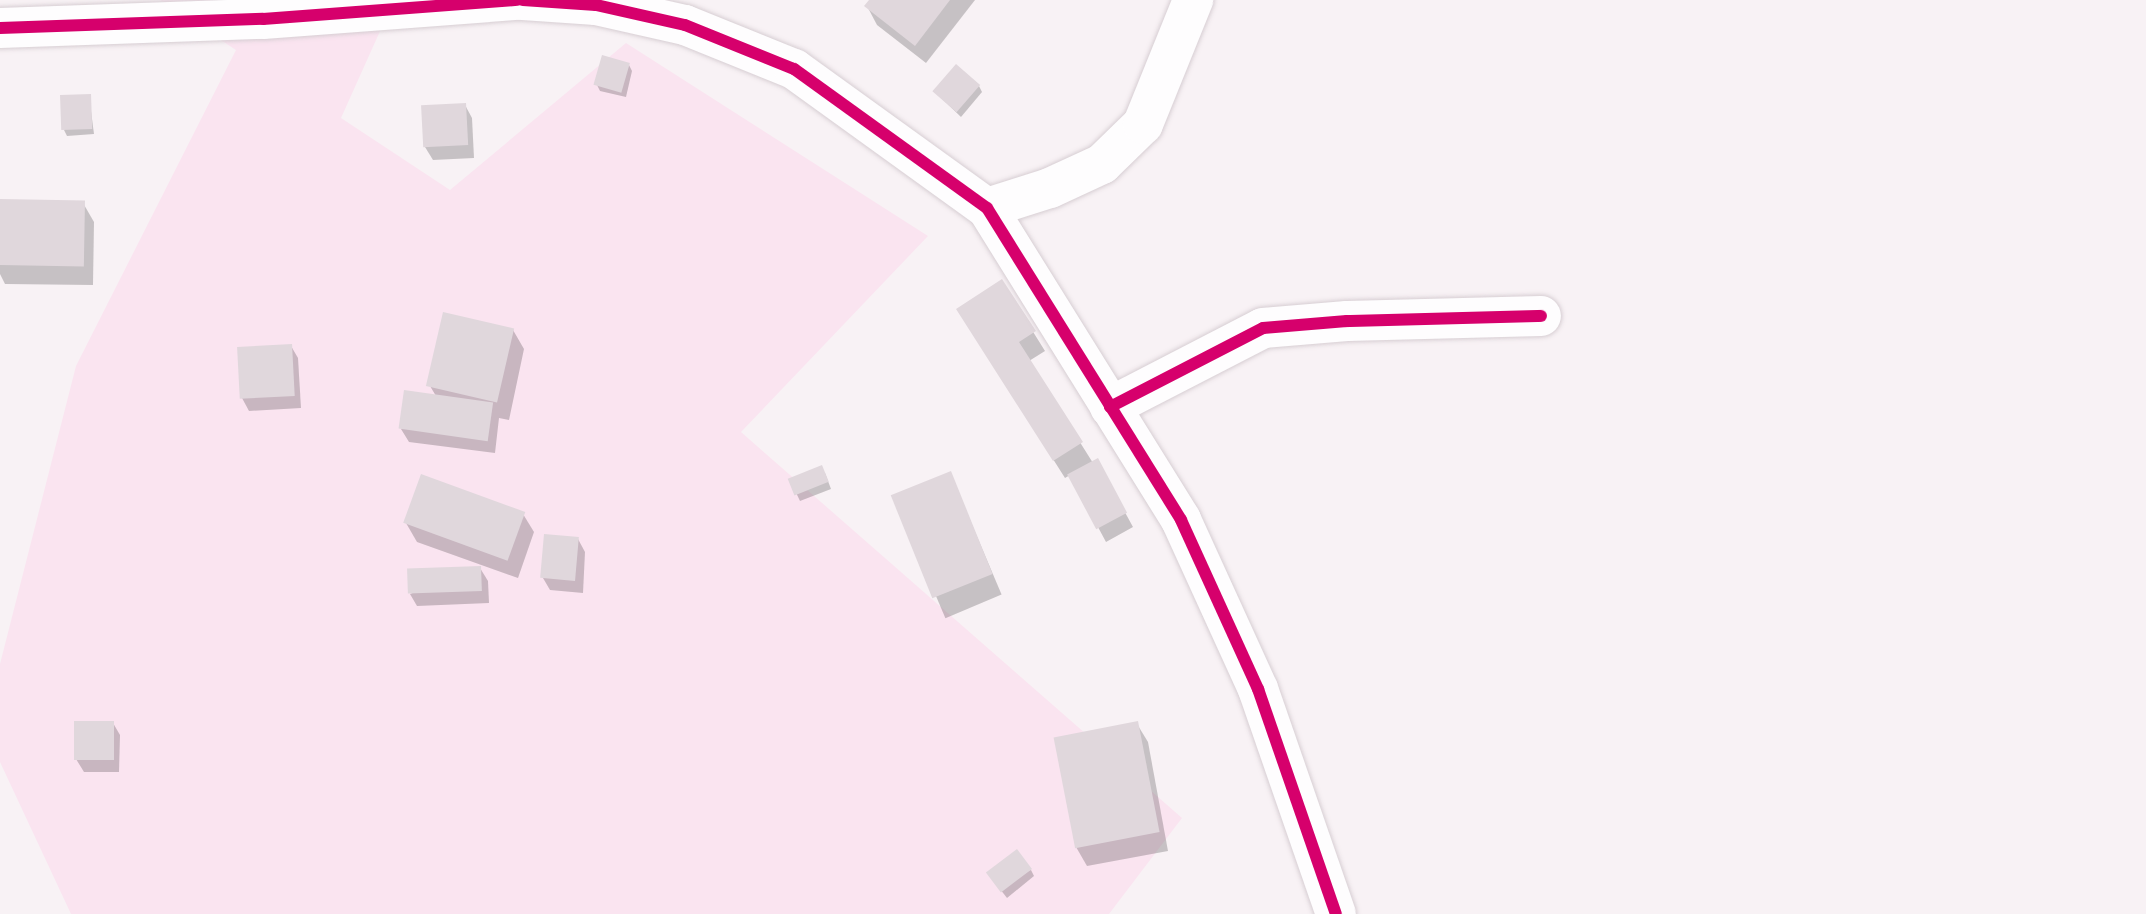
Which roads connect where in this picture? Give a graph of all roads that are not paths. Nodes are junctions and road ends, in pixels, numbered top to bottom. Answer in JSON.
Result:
{"nodes":[{"id":1,"x":520,"y":0,"type":"edge"},
{"id":2,"x":1193,"y":0,"type":"edge"},
{"id":3,"x":0,"y":28,"type":"edge"},
{"id":4,"x":987,"y":208,"type":"junction"},
{"id":5,"x":1541,"y":316,"type":"dead end"},
{"id":6,"x":1110,"y":407,"type":"junction"},
{"id":7,"x":1336,"y":914,"type":"edge"}],
"edges":[{"from":1,"to":3,"type":"street"},
{"from":1,"to":4,"type":"street"},
{"from":2,"to":4,"type":"street"},
{"from":4,"to":6,"type":"street"},
{"from":5,"to":6,"type":"street"},
{"from":6,"to":7,"type":"street"}]}
